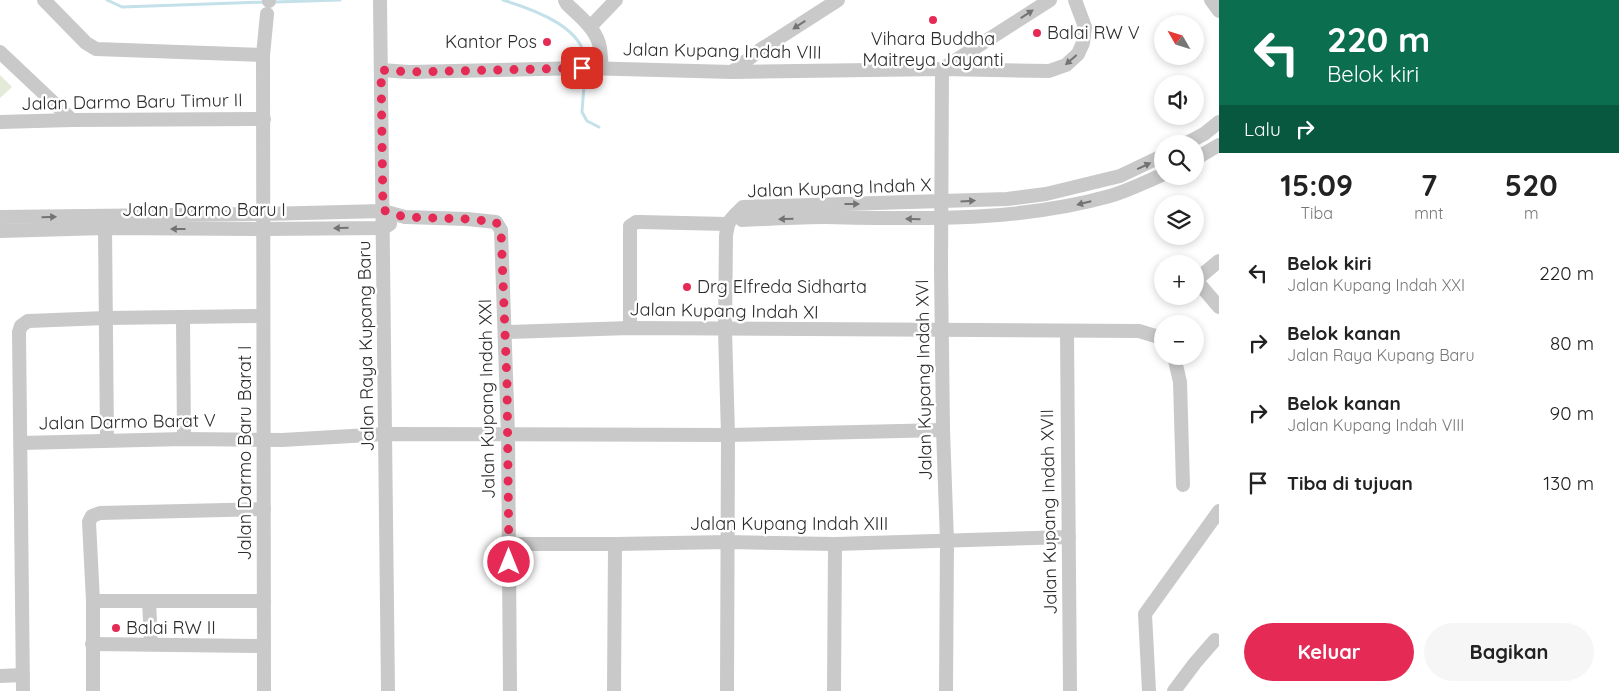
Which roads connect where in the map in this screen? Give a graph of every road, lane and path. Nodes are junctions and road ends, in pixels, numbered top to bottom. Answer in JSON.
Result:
{"nodes":[{"id":1,"x":44,"y":0,"type":"edge"},
{"id":2,"x":565,"y":0,"type":"edge"},
{"id":3,"x":616,"y":0,"type":"edge"},
{"id":4,"x":838,"y":0,"type":"edge"},
{"id":5,"x":1050,"y":0,"type":"edge"},
{"id":6,"x":1075,"y":0,"type":"edge"},
{"id":7,"x":1211,"y":0,"type":"edge"},
{"id":8,"x":268,"y":5,"type":"edge"},
{"id":9,"x":380,"y":6,"type":"edge"},
{"id":10,"x":1219,"y":11,"type":"edge"},
{"id":11,"x":590,"y":26,"type":"junction"},
{"id":12,"x":0,"y":52,"type":"edge"},
{"id":13,"x":263,"y":56,"type":"junction"},
{"id":14,"x":590,"y":68,"type":"junction"},
{"id":15,"x":942,"y":69,"type":"junction"},
{"id":16,"x":381,"y":70,"type":"junction"},
{"id":17,"x":732,"y":72,"type":"junction"},
{"id":18,"x":264,"y":119,"type":"junction"},
{"id":19,"x":72,"y":120,"type":"junction"},
{"id":20,"x":0,"y":122,"type":"edge"},
{"id":21,"x":1219,"y":122,"type":"edge"},
{"id":22,"x":1202,"y":135,"type":"edge"},
{"id":23,"x":1219,"y":145,"type":"edge"},
{"id":24,"x":1204,"y":154,"type":"edge"},
{"id":25,"x":1154,"y":160,"type":"edge"},
{"id":26,"x":1120,"y":176,"type":"junction"},
{"id":27,"x":1154,"y":178,"type":"edge"},
{"id":28,"x":1124,"y":191,"type":"junction"},
{"id":29,"x":943,"y":202,"type":"junction"},
{"id":30,"x":383,"y":210,"type":"junction"},
{"id":31,"x":878,"y":211,"type":"junction"},
{"id":32,"x":264,"y":214,"type":"junction"},
{"id":33,"x":0,"y":217,"type":"edge"},
{"id":34,"x":404,"y":217,"type":"junction"},
{"id":35,"x":732,"y":219,"type":"junction"},
{"id":36,"x":942,"y":219,"type":"junction"},
{"id":37,"x":21,"y":224,"type":"junction"},
{"id":38,"x":105,"y":228,"type":"junction"},
{"id":39,"x":384,"y":228,"type":"junction"},
{"id":40,"x":263,"y":229,"type":"junction"},
{"id":41,"x":0,"y":231,"type":"edge"},
{"id":42,"x":1219,"y":261,"type":"edge"},
{"id":43,"x":1219,"y":307,"type":"edge"},
{"id":44,"x":263,"y":316,"type":"junction"},
{"id":45,"x":106,"y":318,"type":"junction"},
{"id":46,"x":182,"y":318,"type":"junction"},
{"id":47,"x":630,"y":328,"type":"junction"},
{"id":48,"x":725,"y":330,"type":"junction"},
{"id":49,"x":942,"y":331,"type":"junction"},
{"id":50,"x":505,"y":332,"type":"junction"},
{"id":51,"x":1067,"y":332,"type":"junction"},
{"id":52,"x":1154,"y":336,"type":"edge"},
{"id":53,"x":1176,"y":365,"type":"edge"},
{"id":54,"x":942,"y":430,"type":"junction"},
{"id":55,"x":386,"y":434,"type":"junction"},
{"id":56,"x":508,"y":434,"type":"junction"},
{"id":57,"x":728,"y":435,"type":"junction"},
{"id":58,"x":184,"y":439,"type":"junction"},
{"id":59,"x":107,"y":440,"type":"junction"},
{"id":60,"x":264,"y":440,"type":"junction"},
{"id":61,"x":21,"y":443,"type":"junction"},
{"id":62,"x":1183,"y":486,"type":"dead end"},
{"id":63,"x":264,"y":510,"type":"junction"},
{"id":64,"x":1219,"y":511,"type":"edge"},
{"id":65,"x":1069,"y":537,"type":"junction"},
{"id":66,"x":947,"y":541,"type":"junction"},
{"id":67,"x":728,"y":542,"type":"junction"},
{"id":68,"x":509,"y":544,"type":"junction"},
{"id":69,"x":615,"y":544,"type":"junction"},
{"id":70,"x":835,"y":544,"type":"junction"},
{"id":71,"x":93,"y":601,"type":"junction"},
{"id":72,"x":149,"y":601,"type":"junction"},
{"id":73,"x":264,"y":601,"type":"junction"},
{"id":74,"x":1215,"y":640,"type":"dead end"},
{"id":75,"x":151,"y":643,"type":"junction"},
{"id":76,"x":92,"y":644,"type":"junction"},
{"id":77,"x":264,"y":646,"type":"junction"},
{"id":78,"x":0,"y":676,"type":"edge"},
{"id":79,"x":23,"y":676,"type":"junction"},
{"id":80,"x":23,"y":691,"type":"edge"},
{"id":81,"x":92,"y":691,"type":"edge"},
{"id":82,"x":264,"y":691,"type":"edge"},
{"id":83,"x":388,"y":691,"type":"edge"},
{"id":84,"x":510,"y":691,"type":"edge"},
{"id":85,"x":614,"y":691,"type":"edge"},
{"id":86,"x":727,"y":691,"type":"edge"},
{"id":87,"x":834,"y":691,"type":"edge"},
{"id":88,"x":946,"y":691,"type":"edge"},
{"id":89,"x":1070,"y":691,"type":"edge"},
{"id":90,"x":1149,"y":691,"type":"edge"},
{"id":91,"x":1174,"y":691,"type":"edge"}],
"edges":[{"from":1,"to":13,"type":"street"},
{"from":2,"to":11,"type":"street"},
{"from":3,"to":11,"type":"street"},
{"from":4,"to":17,"type":"street","one_way":true},
{"from":15,"to":5,"type":"street","one_way":true},
{"from":6,"to":15,"type":"street","name":"Jalan Kupang Indah VIII","one_way":true},
{"from":7,"to":10,"type":"street"},
{"from":8,"to":13,"type":"street","name":"Jalan Darmo Baru Barat I"},
{"from":9,"to":16,"type":"street","name":"Jalan Raya Kupang Baru"},
{"from":11,"to":14,"type":"street"},
{"from":12,"to":19,"type":"street"},
{"from":13,"to":18,"type":"street","name":"Jalan Darmo Baru Barat I"},
{"from":14,"to":16,"type":"street","name":"Jalan Kupang Indah VIII"},
{"from":14,"to":17,"type":"street","name":"Jalan Kupang Indah VIII"},
{"from":15,"to":17,"type":"street","name":"Jalan Kupang Indah VIII"},
{"from":15,"to":29,"type":"street","name":"Jalan Kupang Indah XVI"},
{"from":16,"to":30,"type":"street","name":"Jalan Raya Kupang Baru"},
{"from":18,"to":19,"type":"street","name":"Jalan Darmo Baru Timur II"},
{"from":18,"to":32,"type":"street","name":"Jalan Darmo Baru Barat I"},
{"from":19,"to":20,"type":"street","name":"Jalan Darmo Baru Timur II"},
{"from":21,"to":22,"type":"street"},
{"from":23,"to":24,"type":"street"},
{"from":26,"to":25,"type":"street","name":"Jalan Kupang Indah X","one_way":true},
{"from":26,"to":28,"type":"street"},
{"from":29,"to":26,"type":"street","name":"Jalan Kupang Indah X","one_way":true},
{"from":27,"to":28,"type":"street","name":"Jalan Kupang Indah X"},
{"from":28,"to":36,"type":"street","name":"Jalan Kupang Indah X","one_way":true},
{"from":29,"to":31,"type":"street","name":"Jalan Kupang Indah X"},
{"from":29,"to":36,"type":"street","name":"Jalan Kupang Indah XVI"},
{"from":30,"to":32,"type":"street","name":"Jalan Darmo Baru I"},
{"from":30,"to":34,"type":"street","name":"Jalan Kupang Indah XXI"},
{"from":30,"to":39,"type":"street","name":"Jalan Raya Kupang Baru"},
{"from":31,"to":35,"type":"street","name":"Jalan Kupang Indah X"},
{"from":36,"to":31,"type":"street","name":"Jalan Kupang Indah X","one_way":true},
{"from":37,"to":32,"type":"street","name":"Jalan Darmo Baru I","one_way":true},
{"from":32,"to":40,"type":"street","name":"Jalan Darmo Baru Barat I"},
{"from":33,"to":37,"type":"street","name":"Jalan Darmo Baru I"},
{"from":34,"to":39,"type":"street","name":"Jalan Darmo Baru I"},
{"from":34,"to":50,"type":"street","name":"Jalan Kupang Indah XXI"},
{"from":35,"to":47,"type":"street","name":"Jalan Kupang Indah X"},
{"from":35,"to":48,"type":"street"},
{"from":36,"to":49,"type":"street","name":"Jalan Kupang Indah XVI"},
{"from":37,"to":38,"type":"street","name":"Jalan Darmo Baru I"},
{"from":37,"to":41,"type":"street","name":"Jalan Darmo Baru I"},
{"from":40,"to":38,"type":"street","name":"Jalan Darmo Baru I","one_way":true},
{"from":38,"to":45,"type":"street"},
{"from":39,"to":40,"type":"street","name":"Jalan Darmo Baru I","one_way":true},
{"from":39,"to":55,"type":"street","name":"Jalan Raya Kupang Baru"},
{"from":40,"to":44,"type":"street","name":"Jalan Darmo Baru Barat I"},
{"from":42,"to":43,"type":"street"},
{"from":44,"to":46,"type":"street"},
{"from":44,"to":60,"type":"street","name":"Jalan Darmo Baru Barat I"},
{"from":45,"to":46,"type":"street"},
{"from":45,"to":59,"type":"street"},
{"from":45,"to":61,"type":"street"},
{"from":46,"to":58,"type":"street"},
{"from":47,"to":48,"type":"street","name":"Jalan Kupang Indah XI"},
{"from":47,"to":50,"type":"street","name":"Jalan Kupang Indah XI"},
{"from":48,"to":49,"type":"street","name":"Jalan Kupang Indah XI"},
{"from":48,"to":57,"type":"street"},
{"from":49,"to":51,"type":"street","name":"Jalan Kupang Indah XI"},
{"from":49,"to":54,"type":"street","name":"Jalan Kupang Indah XVI"},
{"from":50,"to":56,"type":"street","name":"Jalan Kupang Indah XXI"},
{"from":51,"to":52,"type":"street","name":"Jalan Kupang Indah XI"},
{"from":51,"to":65,"type":"street","name":"Jalan Kupang Indah XVII"},
{"from":53,"to":62,"type":"street"},
{"from":54,"to":57,"type":"street","name":"Jalan Darmo Barat V"},
{"from":54,"to":66,"type":"street","name":"Jalan Kupang Indah XVI"},
{"from":55,"to":56,"type":"street","name":"Jalan Darmo Barat V"},
{"from":55,"to":60,"type":"street","name":"Jalan Darmo Barat V"},
{"from":55,"to":83,"type":"street","name":"Jalan Raya Kupang Baru"},
{"from":56,"to":57,"type":"street","name":"Jalan Darmo Barat V"},
{"from":56,"to":68,"type":"street","name":"Jalan Kupang Indah XXI"},
{"from":57,"to":67,"type":"street"},
{"from":58,"to":59,"type":"street","name":"Jalan Darmo Barat V"},
{"from":58,"to":60,"type":"street","name":"Jalan Darmo Barat V"},
{"from":59,"to":61,"type":"street","name":"Jalan Darmo Barat V"},
{"from":60,"to":63,"type":"street","name":"Jalan Darmo Baru Barat I"},
{"from":61,"to":79,"type":"street"},
{"from":63,"to":71,"type":"street"},
{"from":63,"to":73,"type":"street","name":"Jalan Darmo Baru Barat I"},
{"from":64,"to":90,"type":"street"},
{"from":65,"to":66,"type":"street","name":"Jalan Kupang Indah XIII"},
{"from":65,"to":89,"type":"street","name":"Jalan Kupang Indah XVII"},
{"from":66,"to":70,"type":"street","name":"Jalan Kupang Indah XIII"},
{"from":66,"to":88,"type":"street","name":"Jalan Kupang Indah XVI"},
{"from":67,"to":69,"type":"street","name":"Jalan Kupang Indah XIII"},
{"from":67,"to":70,"type":"street","name":"Jalan Kupang Indah XIII"},
{"from":67,"to":86,"type":"street"},
{"from":68,"to":69,"type":"street","name":"Jalan Kupang Indah XIII"},
{"from":68,"to":84,"type":"street","name":"Jalan Kupang Indah XXI"},
{"from":69,"to":85,"type":"street"},
{"from":70,"to":87,"type":"street"},
{"from":71,"to":72,"type":"street"},
{"from":71,"to":76,"type":"street"},
{"from":72,"to":73,"type":"street"},
{"from":72,"to":75,"type":"street"},
{"from":73,"to":77,"type":"street","name":"Jalan Darmo Baru Barat I"},
{"from":74,"to":91,"type":"street"},
{"from":75,"to":76,"type":"street"},
{"from":75,"to":77,"type":"street"},
{"from":76,"to":81,"type":"street"},
{"from":77,"to":82,"type":"street","name":"Jalan Darmo Baru Barat I"},
{"from":78,"to":79,"type":"street"},
{"from":79,"to":80,"type":"street"}]}
